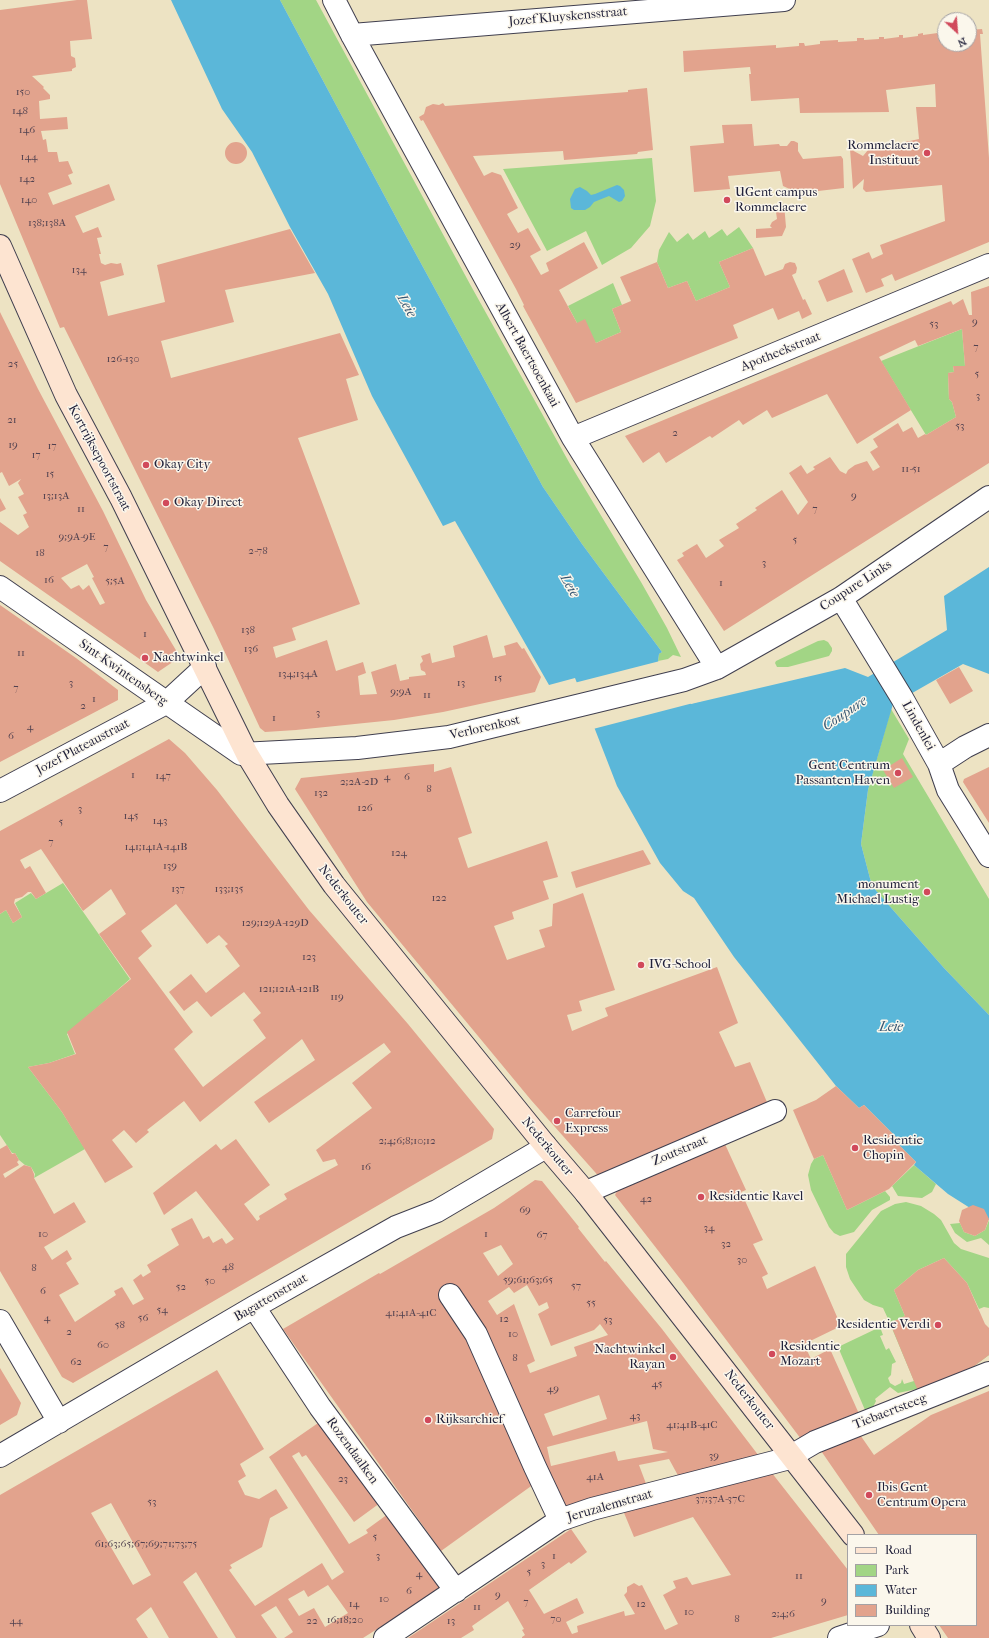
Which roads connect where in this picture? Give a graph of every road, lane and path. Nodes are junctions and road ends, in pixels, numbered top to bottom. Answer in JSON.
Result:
{"nodes":[{"id":1,"x":334,"y":0,"type":"edge"},
{"id":2,"x":784,"y":0,"type":"edge"},
{"id":3,"x":352,"y":35,"type":"junction"},
{"id":4,"x":0,"y":246,"type":"edge"},
{"id":5,"x":989,"y":265,"type":"edge"},
{"id":6,"x":573,"y":438,"type":"junction"},
{"id":7,"x":989,"y":497,"type":"edge"},
{"id":8,"x":0,"y":588,"type":"edge"},
{"id":9,"x":841,"y":598,"type":"junction"},
{"id":10,"x":205,"y":667,"type":"junction"},
{"id":11,"x":717,"y":668,"type":"junction"},
{"id":12,"x":166,"y":703,"type":"junction"},
{"id":13,"x":989,"y":735,"type":"edge"},
{"id":14,"x":247,"y":754,"type":"junction"},
{"id":15,"x":939,"y":764,"type":"junction"},
{"id":16,"x":0,"y":791,"type":"edge"},
{"id":17,"x":989,"y":856,"type":"edge"},
{"id":18,"x":775,"y":1111,"type":"dead end"},
{"id":19,"x":545,"y":1145,"type":"junction"},
{"id":20,"x":586,"y":1193,"type":"junction"},
{"id":21,"x":450,"y":1295,"type":"dead end"},
{"id":22,"x":254,"y":1307,"type":"junction"},
{"id":23,"x":0,"y":1321,"type":"edge"},
{"id":24,"x":989,"y":1373,"type":"edge"},
{"id":25,"x":59,"y":1422,"type":"junction"},
{"id":26,"x":0,"y":1456,"type":"edge"},
{"id":27,"x":793,"y":1456,"type":"junction"},
{"id":28,"x":560,"y":1520,"type":"junction"},
{"id":29,"x":853,"y":1534,"type":"edge"},
{"id":30,"x":456,"y":1591,"type":"junction"},
{"id":31,"x":875,"y":1626,"type":"edge"},
{"id":32,"x":922,"y":1626,"type":"edge"},
{"id":33,"x":385,"y":1638,"type":"edge"},
{"id":34,"x":839,"y":1638,"type":"edge"},
{"id":35,"x":929,"y":1638,"type":"edge"}],
"edges":[{"from":1,"to":3,"type":"street","name":"Albert Baertsoenkaai"},
{"from":2,"to":3,"type":"street","name":"Jozef Kluyskensstraat"},
{"from":3,"to":6,"type":"street","name":"Albert Baertsoenkaai"},
{"from":4,"to":10,"type":"street","name":"Kortrijksepoortstraat"},
{"from":5,"to":6,"type":"street","name":"Apotheekstraat"},
{"from":6,"to":11,"type":"street","name":"Albert Baertsoenkaai"},
{"from":7,"to":9,"type":"street","name":"Coupure Links"},
{"from":8,"to":12,"type":"street","name":"Sint-Kwintensberg"},
{"from":9,"to":11,"type":"street","name":"Coupure Links"},
{"from":9,"to":15,"type":"street","name":"Lindenlei"},
{"from":10,"to":12,"type":"street"},
{"from":10,"to":14,"type":"street","name":"Kortrijksepoortstraat"},
{"from":11,"to":14,"type":"street","name":"Verlorenkost"},
{"from":12,"to":14,"type":"street","name":"Sint-Kwintensberg"},
{"from":12,"to":16,"type":"street","name":"Jozef Plateaustraat"},
{"from":13,"to":15,"type":"street"},
{"from":14,"to":19,"type":"street","name":"Nederkouter"},
{"from":15,"to":17,"type":"street","name":"Lindenlei"},
{"from":18,"to":20,"type":"street","name":"Zoutstraat"},
{"from":19,"to":20,"type":"street","name":"Nederkouter"},
{"from":19,"to":22,"type":"street","name":"Bagattenstraat"},
{"from":20,"to":27,"type":"street","name":"Nederkouter"},
{"from":21,"to":28,"type":"street"},
{"from":22,"to":25,"type":"street","name":"Bagattenstraat"},
{"from":22,"to":30,"type":"street","name":"Rozendaalken"},
{"from":23,"to":25,"type":"street"},
{"from":24,"to":27,"type":"street","name":"Tiebaertsteeg"},
{"from":25,"to":26,"type":"street","name":"Bagattenstraat"},
{"from":27,"to":28,"type":"street","name":"Jeruzalemstraat"},
{"from":27,"to":29,"type":"street","name":"Nederkouter"},
{"from":28,"to":30,"type":"street","name":"Jeruzalemstraat"},
{"from":30,"to":33,"type":"street","name":"Jeruzalemstraat"},
{"from":31,"to":34,"type":"street"},
{"from":32,"to":35,"type":"street"}]}
